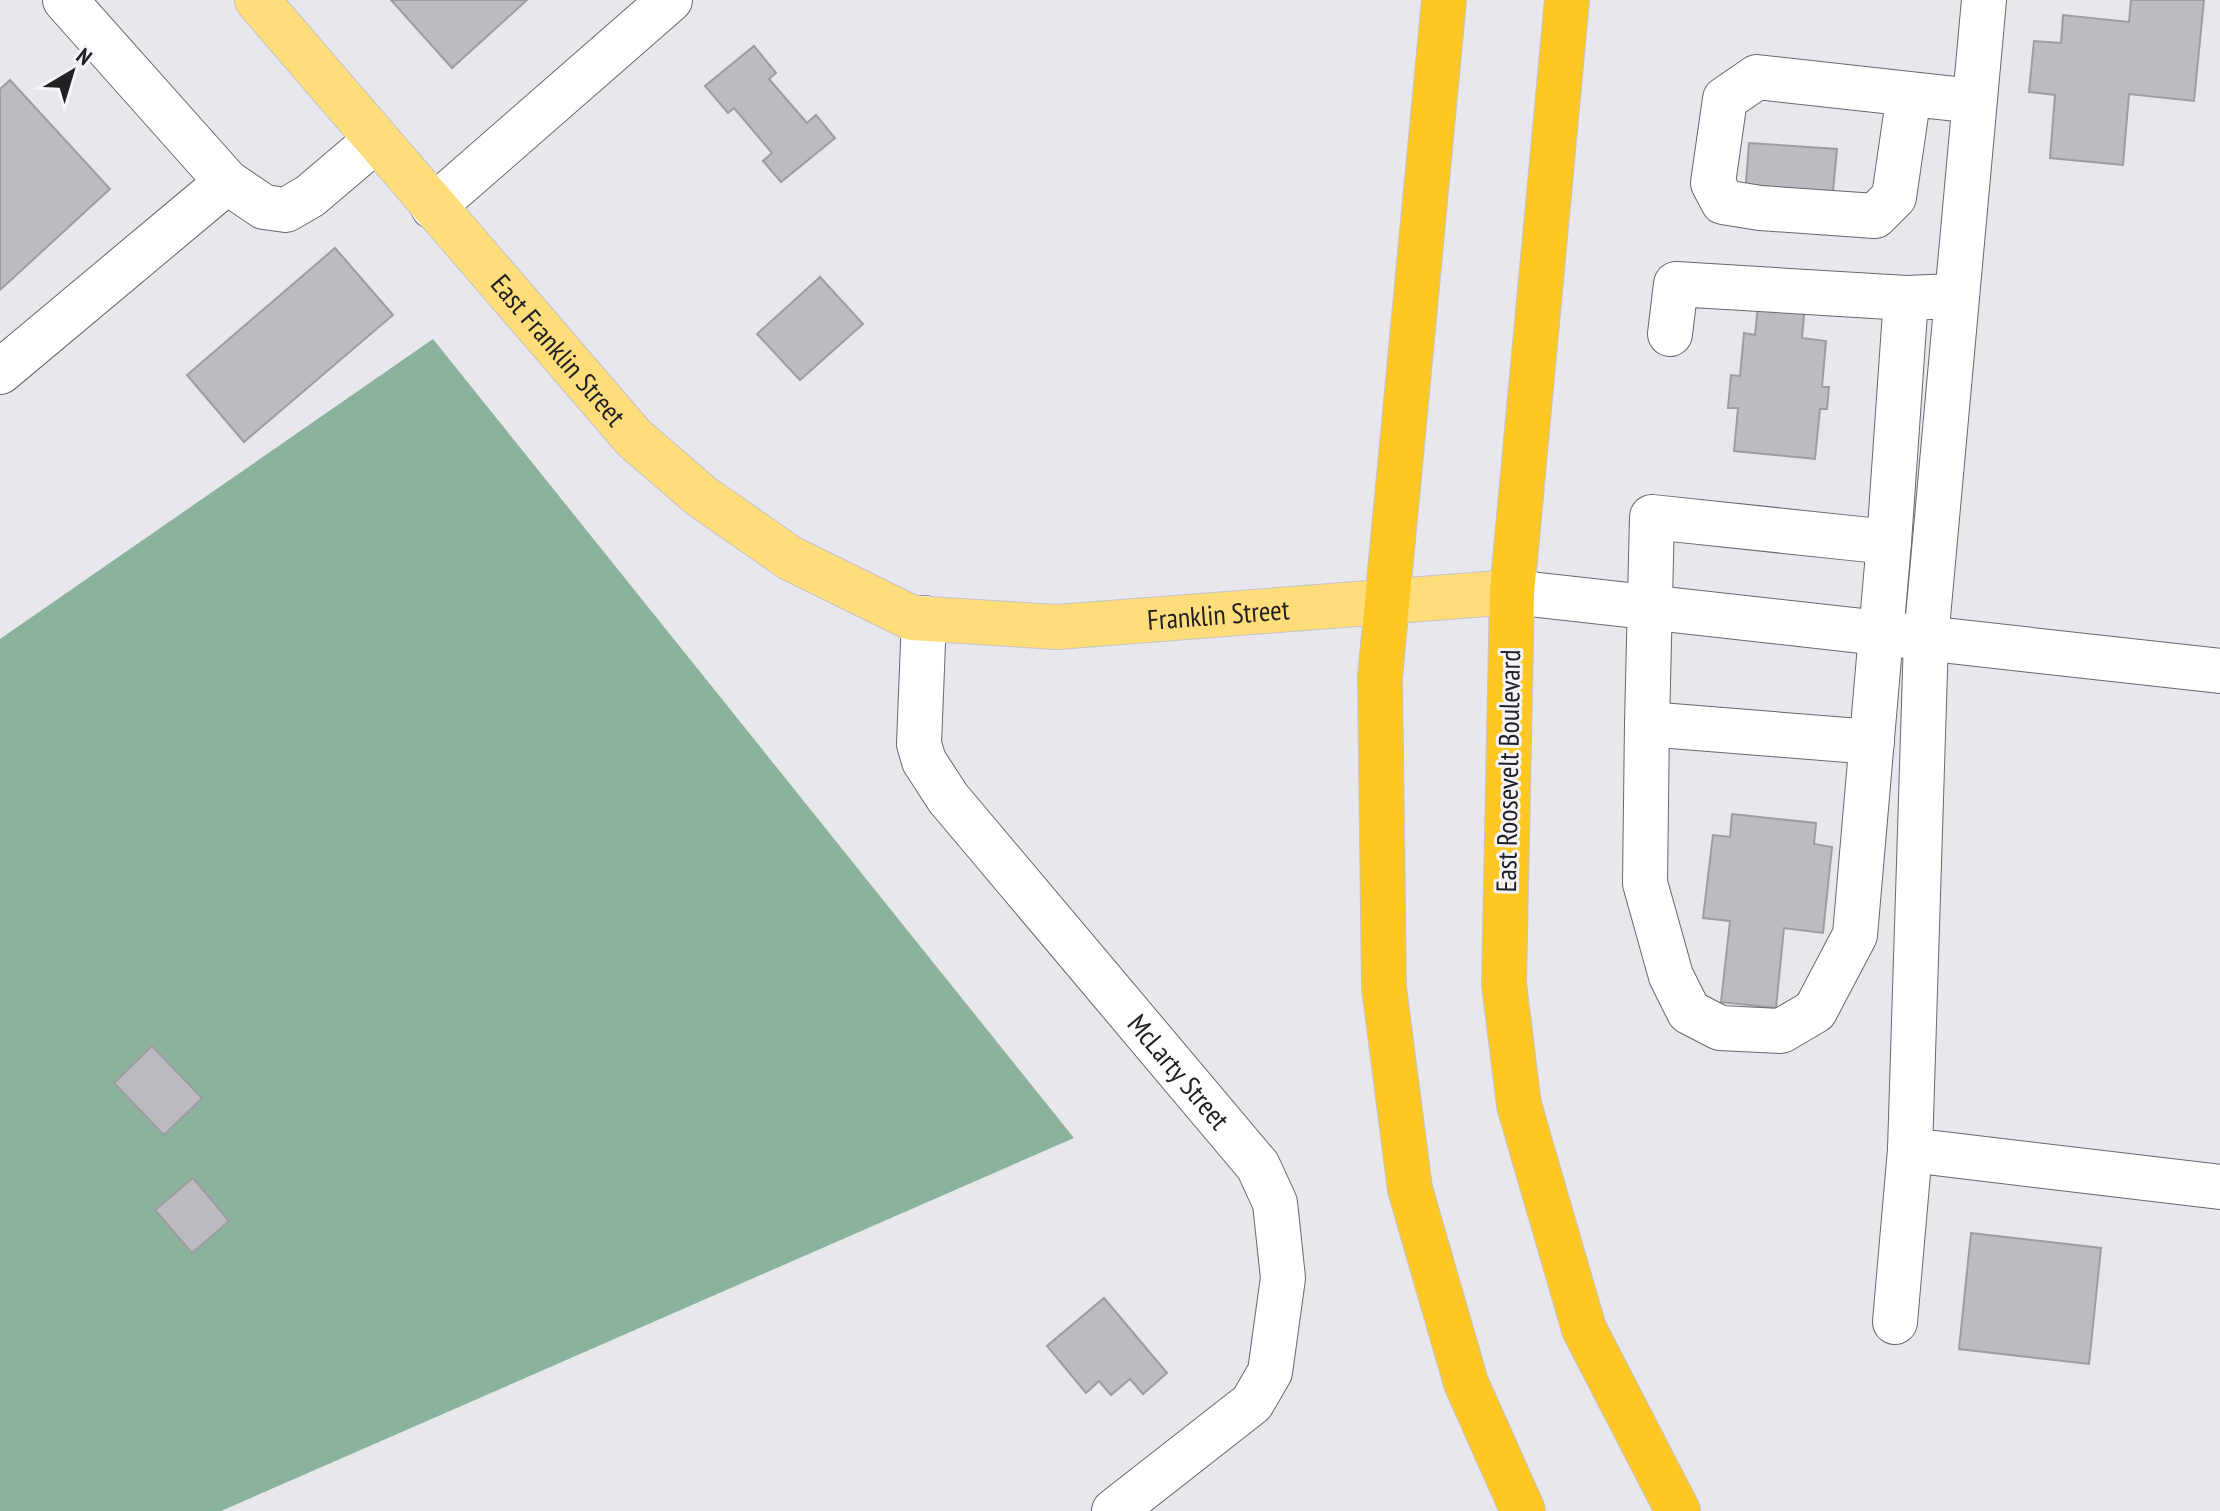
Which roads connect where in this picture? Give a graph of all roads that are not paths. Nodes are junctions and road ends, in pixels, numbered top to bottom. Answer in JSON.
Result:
{"nodes":[{"id":1,"x":65,"y":0,"type":"edge"},
{"id":2,"x":257,"y":0,"type":"edge"},
{"id":3,"x":670,"y":0,"type":"edge"},
{"id":4,"x":1444,"y":0,"type":"edge"},
{"id":5,"x":1567,"y":0,"type":"edge"},
{"id":6,"x":1984,"y":0,"type":"edge"},
{"id":7,"x":1909,"y":94,"type":"junction"},
{"id":8,"x":1974,"y":101,"type":"junction"},
{"id":9,"x":376,"y":140,"type":"junction"},
{"id":10,"x":227,"y":182,"type":"junction"},
{"id":11,"x":433,"y":207,"type":"junction"},
{"id":12,"x":1955,"y":296,"type":"junction"},
{"id":13,"x":1906,"y":298,"type":"junction"},
{"id":14,"x":1670,"y":334,"type":"dead end"},
{"id":15,"x":0,"y":372,"type":"edge"},
{"id":16,"x":1889,"y":542,"type":"junction"},
{"id":17,"x":1512,"y":592,"type":"junction"},
{"id":18,"x":1387,"y":602,"type":"junction"},
{"id":19,"x":1651,"y":608,"type":"junction"},
{"id":20,"x":924,"y":618,"type":"junction"},
{"id":21,"x":1882,"y":635,"type":"junction"},
{"id":22,"x":1926,"y":639,"type":"junction"},
{"id":23,"x":2220,"y":671,"type":"edge"},
{"id":24,"x":1647,"y":724,"type":"junction"},
{"id":25,"x":1872,"y":742,"type":"junction"},
{"id":26,"x":1855,"y":935,"type":"junction"},
{"id":27,"x":1917,"y":943,"type":"junction"},
{"id":28,"x":1910,"y":1150,"type":"junction"},
{"id":29,"x":2220,"y":1187,"type":"edge"},
{"id":30,"x":1895,"y":1322,"type":"dead end"},
{"id":31,"x":1114,"y":1511,"type":"edge"},
{"id":32,"x":1523,"y":1511,"type":"edge"},
{"id":33,"x":1678,"y":1511,"type":"edge"}],
"edges":[{"from":1,"to":10,"type":"street"},
{"from":2,"to":9,"type":"main road","name":"East Franklin Street"},
{"from":3,"to":11,"type":"street"},
{"from":4,"to":18,"type":"highway"},
{"from":5,"to":17,"type":"highway","name":"East Roosevelt Boulevard"},
{"from":6,"to":8,"type":"street"},
{"from":7,"to":7,"type":"street"},
{"from":7,"to":8,"type":"street"},
{"from":8,"to":12,"type":"street"},
{"from":9,"to":10,"type":"street"},
{"from":9,"to":11,"type":"main road","name":"East Franklin Street"},
{"from":10,"to":15,"type":"street"},
{"from":11,"to":20,"type":"main road","name":"East Franklin Street"},
{"from":12,"to":13,"type":"street"},
{"from":12,"to":22,"type":"street"},
{"from":13,"to":14,"type":"street"},
{"from":13,"to":16,"type":"street"},
{"from":16,"to":19,"type":"street"},
{"from":16,"to":21,"type":"street"},
{"from":17,"to":18,"type":"main road","name":"Franklin Street"},
{"from":17,"to":19,"type":"street"},
{"from":17,"to":33,"type":"highway","name":"East Roosevelt Boulevard"},
{"from":18,"to":20,"type":"main road","name":"Franklin Street"},
{"from":18,"to":32,"type":"highway"},
{"from":19,"to":21,"type":"street"},
{"from":19,"to":24,"type":"street"},
{"from":20,"to":31,"type":"street","name":"McLarty Street"},
{"from":21,"to":22,"type":"street"},
{"from":21,"to":25,"type":"street"},
{"from":22,"to":23,"type":"street"},
{"from":22,"to":27,"type":"street"},
{"from":24,"to":25,"type":"street"},
{"from":24,"to":26,"type":"street"},
{"from":25,"to":26,"type":"street"},
{"from":26,"to":27,"type":"street"},
{"from":27,"to":28,"type":"street"},
{"from":28,"to":29,"type":"street"},
{"from":28,"to":30,"type":"street"}]}
